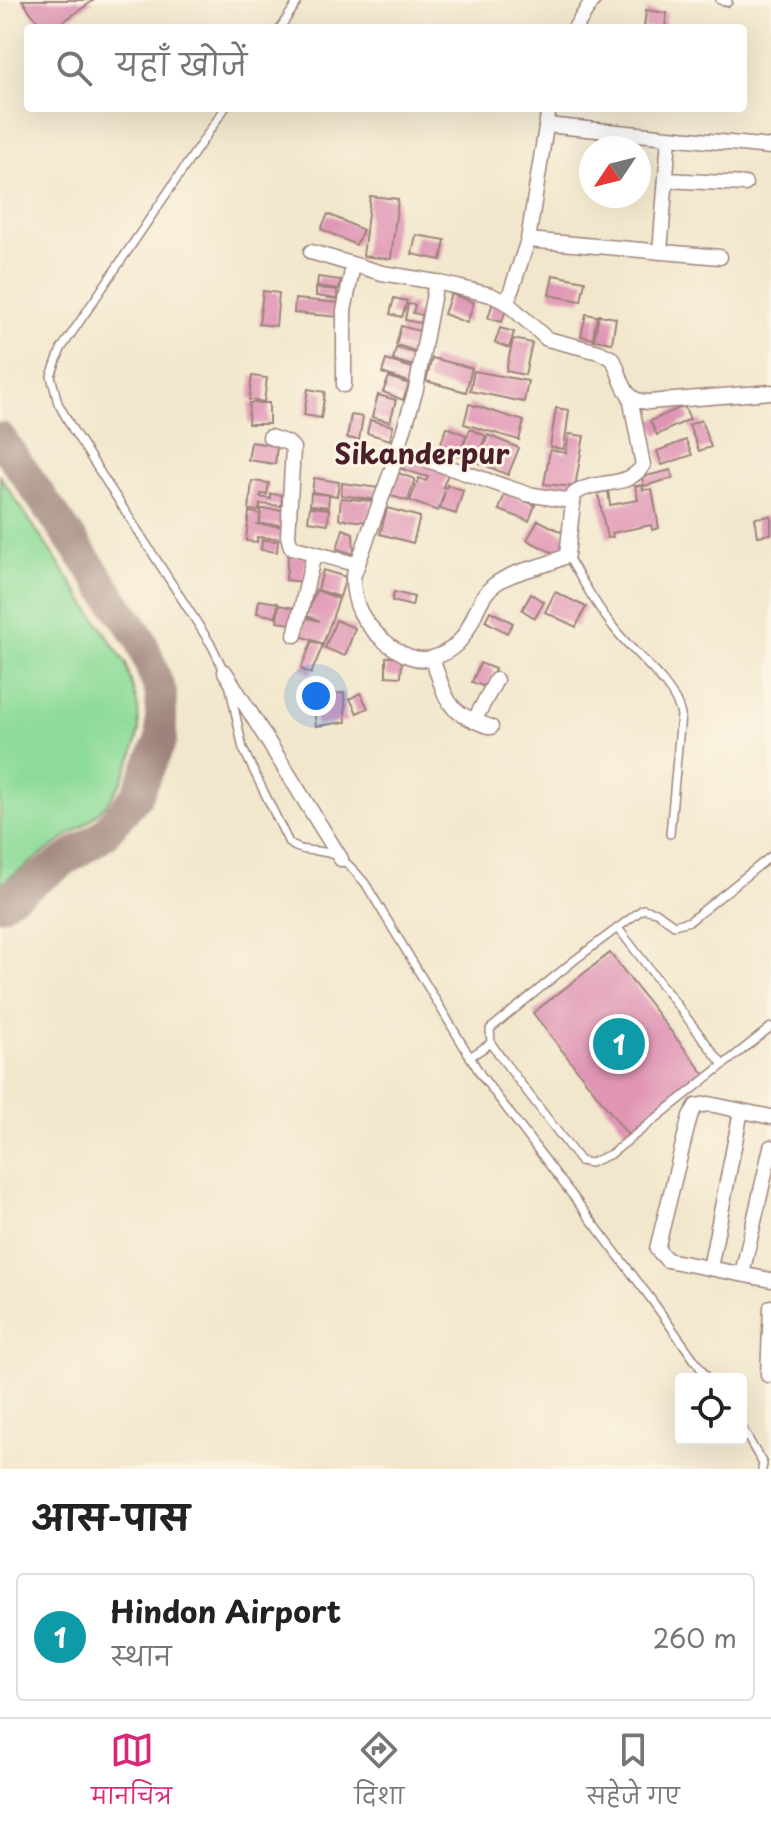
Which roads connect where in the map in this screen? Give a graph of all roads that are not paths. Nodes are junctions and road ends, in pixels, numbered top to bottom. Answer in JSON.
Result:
{"nodes":[{"id":1,"x":299,"y":0,"type":"edge"},
{"id":2,"x":593,"y":0,"type":"edge"},
{"id":3,"x":283,"y":24,"type":"edge"},
{"id":4,"x":578,"y":24,"type":"edge"},
{"id":5,"x":222,"y":112,"type":"edge"},
{"id":6,"x":548,"y":112,"type":"edge"},
{"id":7,"x":546,"y":125,"type":"junction"},
{"id":8,"x":669,"y":138,"type":"junction"},
{"id":9,"x":771,"y":147,"type":"edge"},
{"id":10,"x":666,"y":180,"type":"junction"},
{"id":11,"x":745,"y":184,"type":"dead end"},
{"id":12,"x":528,"y":240,"type":"junction"},
{"id":13,"x":311,"y":252,"type":"dead end"},
{"id":14,"x":660,"y":252,"type":"junction"},
{"id":15,"x":720,"y":257,"type":"dead end"},
{"id":16,"x":353,"y":265,"type":"junction"},
{"id":17,"x":436,"y":282,"type":"junction"},
{"id":18,"x":507,"y":303,"type":"junction"},
{"id":19,"x":344,"y":385,"type":"dead end"},
{"id":20,"x":771,"y":392,"type":"edge"},
{"id":21,"x":630,"y":397,"type":"junction"},
{"id":22,"x":270,"y":437,"type":"dead end"},
{"id":23,"x":398,"y":450,"type":"junction"},
{"id":24,"x":571,"y":501,"type":"junction"},
{"id":25,"x":314,"y":554,"type":"junction"},
{"id":26,"x":567,"y":555,"type":"junction"},
{"id":27,"x":355,"y":564,"type":"junction"},
{"id":28,"x":295,"y":635,"type":"dead end"},
{"id":29,"x":432,"y":659,"type":"junction"},
{"id":30,"x":225,"y":672,"type":"junction"},
{"id":31,"x":496,"y":680,"type":"dead end"},
{"id":32,"x":474,"y":721,"type":"junction"},
{"id":33,"x":491,"y":727,"type":"dead end"},
{"id":34,"x":670,"y":834,"type":"dead end"},
{"id":35,"x":771,"y":856,"type":"edge"},
{"id":36,"x":341,"y":859,"type":"junction"},
{"id":37,"x":618,"y":928,"type":"junction"},
{"id":38,"x":771,"y":1027,"type":"edge"},
{"id":39,"x":491,"y":1043,"type":"junction"},
{"id":40,"x":470,"y":1057,"type":"junction"},
{"id":41,"x":723,"y":1065,"type":"junction"},
{"id":42,"x":741,"y":1111,"type":"junction"},
{"id":43,"x":771,"y":1117,"type":"edge"},
{"id":44,"x":771,"y":1147,"type":"edge"},
{"id":45,"x":710,"y":1268,"type":"junction"},
{"id":46,"x":742,"y":1274,"type":"junction"},
{"id":47,"x":771,"y":1280,"type":"edge"},
{"id":48,"x":771,"y":1307,"type":"edge"},
{"id":49,"x":704,"y":1373,"type":"edge"},
{"id":50,"x":768,"y":1375,"type":"dead end"},
{"id":51,"x":747,"y":1436,"type":"edge"},
{"id":52,"x":762,"y":1469,"type":"edge"}],
"edges":[{"from":1,"to":3,"type":"lane"},
{"from":2,"to":4,"type":"street"},
{"from":5,"to":30,"type":"lane"},
{"from":6,"to":7,"type":"street"},
{"from":7,"to":8,"type":"street"},
{"from":7,"to":12,"type":"street"},
{"from":8,"to":9,"type":"street"},
{"from":8,"to":10,"type":"street"},
{"from":10,"to":11,"type":"street"},
{"from":10,"to":14,"type":"street"},
{"from":12,"to":14,"type":"street"},
{"from":12,"to":18,"type":"street"},
{"from":13,"to":16,"type":"street"},
{"from":14,"to":15,"type":"street"},
{"from":16,"to":17,"type":"street"},
{"from":16,"to":19,"type":"street"},
{"from":17,"to":18,"type":"street"},
{"from":17,"to":23,"type":"street"},
{"from":18,"to":21,"type":"street"},
{"from":20,"to":21,"type":"street"},
{"from":21,"to":24,"type":"street"},
{"from":22,"to":25,"type":"street"},
{"from":23,"to":24,"type":"street"},
{"from":23,"to":27,"type":"street"},
{"from":24,"to":26,"type":"street"},
{"from":25,"to":27,"type":"street"},
{"from":25,"to":28,"type":"street"},
{"from":26,"to":29,"type":"street"},
{"from":26,"to":34,"type":"lane"},
{"from":27,"to":29,"type":"street"},
{"from":29,"to":32,"type":"street"},
{"from":30,"to":36,"type":"street"},
{"from":30,"to":36,"type":"lane"},
{"from":31,"to":32,"type":"street"},
{"from":32,"to":33,"type":"street"},
{"from":35,"to":37,"type":"lane"},
{"from":36,"to":40,"type":"lane"},
{"from":37,"to":39,"type":"lane"},
{"from":37,"to":41,"type":"lane"},
{"from":38,"to":41,"type":"lane"},
{"from":39,"to":40,"type":"lane"},
{"from":39,"to":41,"type":"lane"},
{"from":40,"to":49,"type":"lane"},
{"from":42,"to":43,"type":"street"},
{"from":42,"to":45,"type":"street"},
{"from":42,"to":45,"type":"street"},
{"from":44,"to":46,"type":"street"},
{"from":45,"to":46,"type":"street"},
{"from":46,"to":47,"type":"street"},
{"from":48,"to":50,"type":"street"},
{"from":51,"to":52,"type":"lane"}]}
